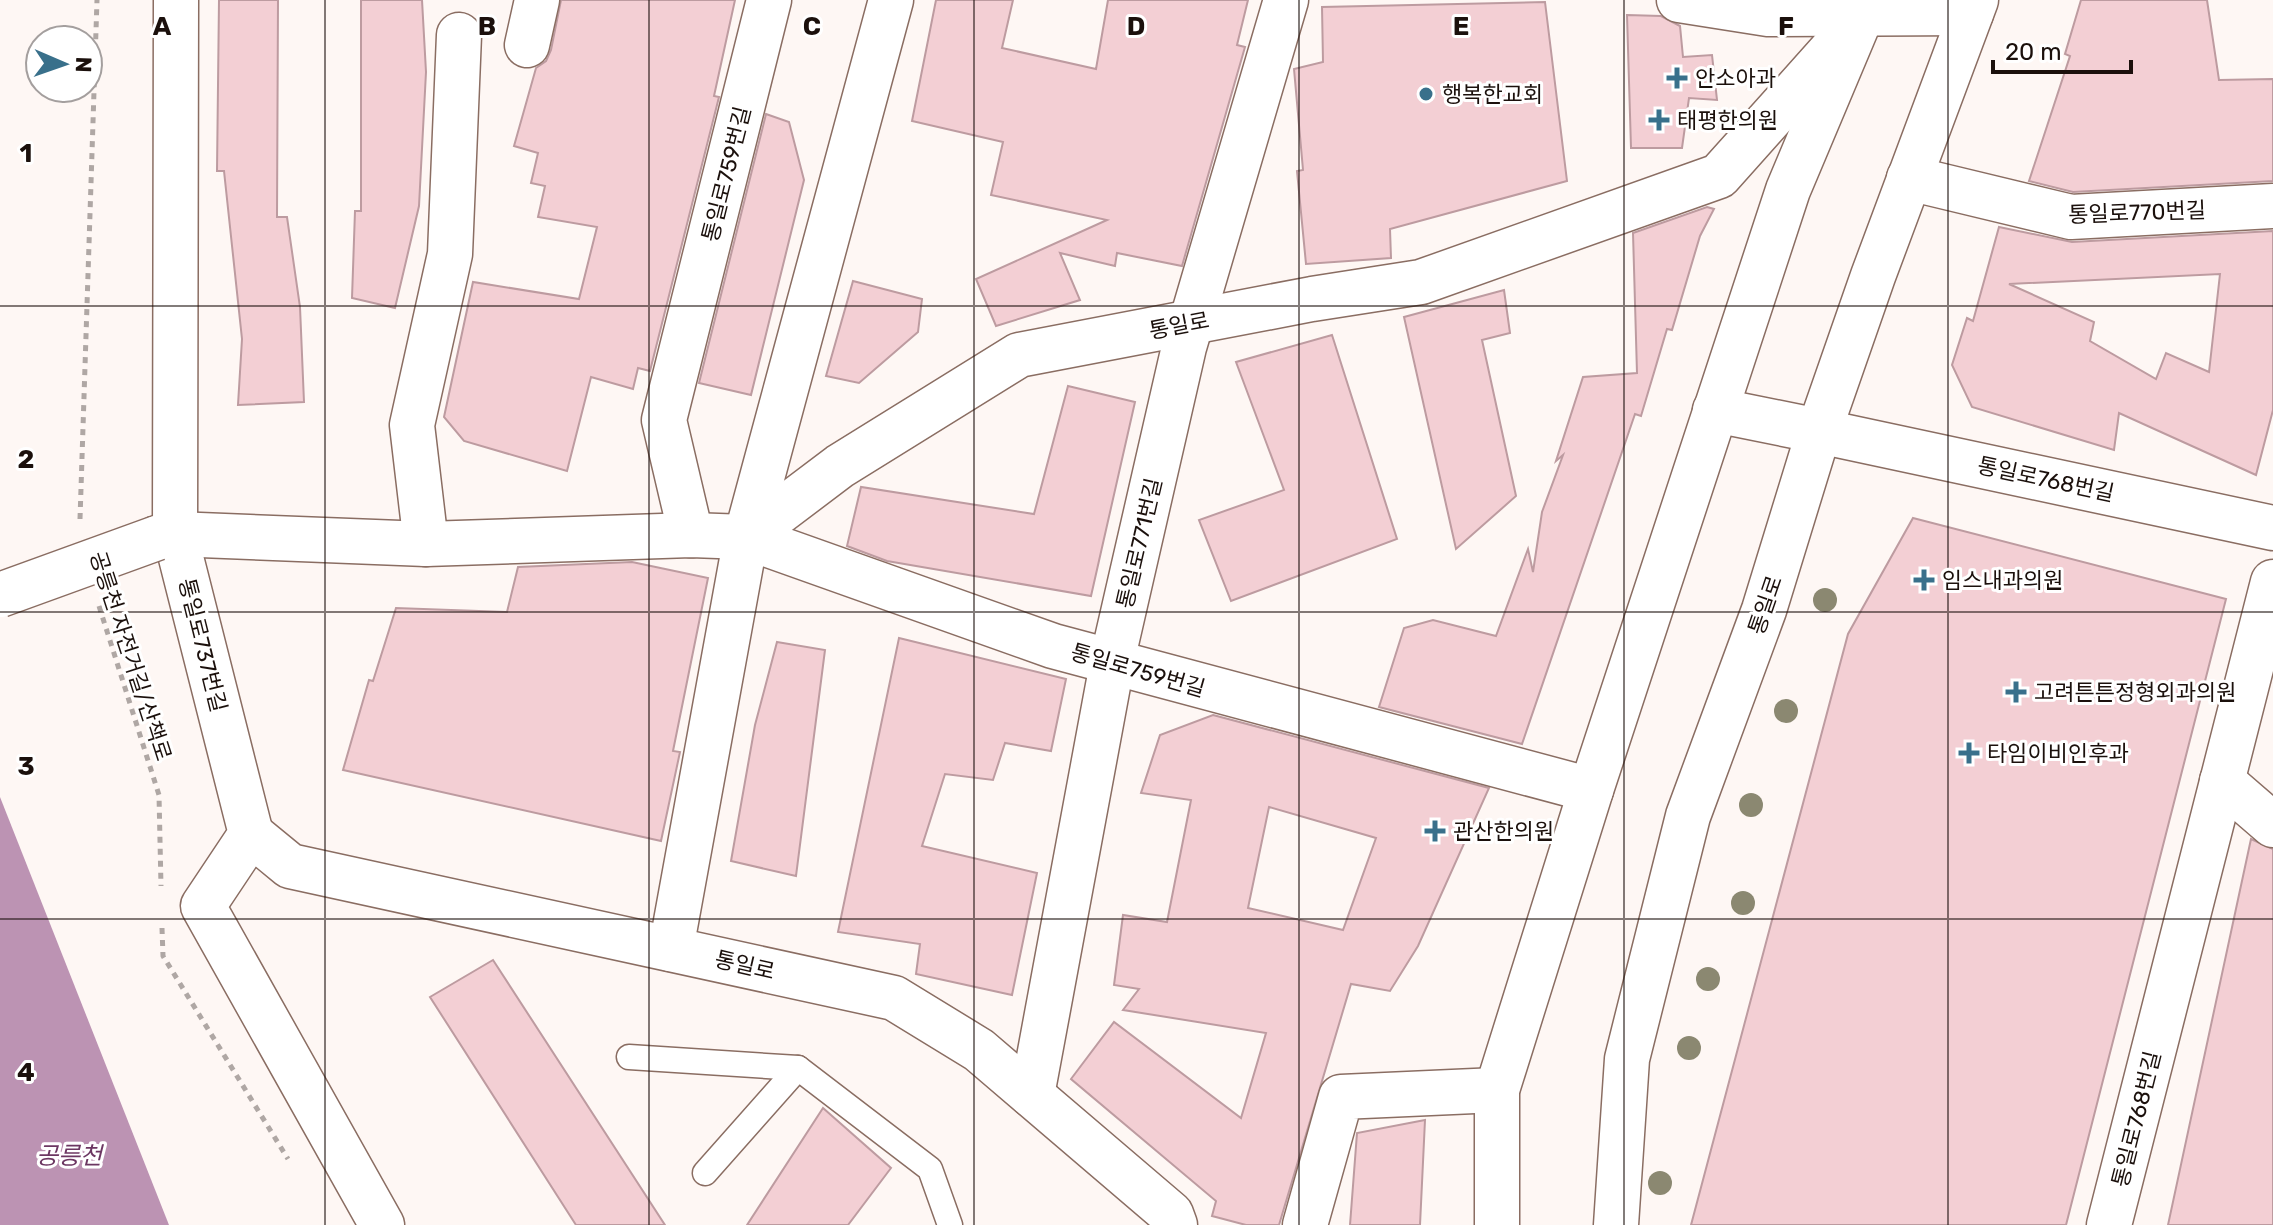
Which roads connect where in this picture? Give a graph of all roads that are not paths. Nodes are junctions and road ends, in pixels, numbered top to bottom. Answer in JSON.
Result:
{"nodes":[{"id":1,"x":176,"y":0,"type":"edge"},
{"id":2,"x":537,"y":0,"type":"edge"},
{"id":3,"x":769,"y":0,"type":"edge"},
{"id":4,"x":891,"y":0,"type":"edge"},
{"id":5,"x":1286,"y":0,"type":"edge"},
{"id":6,"x":1679,"y":0,"type":"edge"},
{"id":7,"x":1974,"y":6,"type":"edge"},
{"id":8,"x":1866,"y":7,"type":"edge"},
{"id":9,"x":459,"y":35,"type":"dead end"},
{"id":10,"x":527,"y":45,"type":"dead end"},
{"id":11,"x":1909,"y":178,"type":"junction"},
{"id":12,"x":2273,"y":206,"type":"edge"},
{"id":13,"x":1192,"y":322,"type":"junction"},
{"id":14,"x":1715,"y":410,"type":"junction"},
{"id":15,"x":1819,"y":431,"type":"junction"},
{"id":16,"x":2273,"y":528,"type":"edge"},
{"id":17,"x":691,"y":535,"type":"junction"},
{"id":18,"x":166,"y":536,"type":"junction"},
{"id":19,"x":746,"y":537,"type":"junction"},
{"id":20,"x":426,"y":544,"type":"junction"},
{"id":21,"x":2273,"y":582,"type":"edge"},
{"id":22,"x":0,"y":595,"type":"edge"},
{"id":23,"x":1112,"y":663,"type":"junction"},
{"id":24,"x":2222,"y":781,"type":"junction"},
{"id":25,"x":1591,"y":790,"type":"junction"},
{"id":26,"x":2273,"y":825,"type":"edge"},
{"id":27,"x":251,"y":834,"type":"junction"},
{"id":28,"x":671,"y":949,"type":"junction"},
{"id":29,"x":629,"y":1057,"type":"dead end"},
{"id":30,"x":798,"y":1068,"type":"junction"},
{"id":31,"x":1497,"y":1090,"type":"junction"},
{"id":32,"x":1032,"y":1095,"type":"junction"},
{"id":33,"x":705,"y":1173,"type":"dead end"},
{"id":34,"x":382,"y":1225,"type":"edge"},
{"id":35,"x":950,"y":1225,"type":"edge"},
{"id":36,"x":1175,"y":1225,"type":"edge"},
{"id":37,"x":1305,"y":1225,"type":"edge"},
{"id":38,"x":1497,"y":1225,"type":"edge"},
{"id":39,"x":1616,"y":1225,"type":"edge"},
{"id":40,"x":2109,"y":1225,"type":"edge"}],
"edges":[{"from":1,"to":18,"type":"street","name":"통일로737번길"},
{"from":2,"to":10,"type":"street"},
{"from":3,"to":17,"type":"street","name":"통일로759번길"},
{"from":4,"to":19,"type":"street"},
{"from":5,"to":13,"type":"street","name":"통일로771번길"},
{"from":6,"to":8,"type":"street"},
{"from":7,"to":8,"type":"street"},
{"from":7,"to":11,"type":"street","name":"통일로"},
{"from":8,"to":13,"type":"street","name":"통일로"},
{"from":8,"to":14,"type":"street"},
{"from":9,"to":20,"type":"street"},
{"from":11,"to":12,"type":"street","name":"통일로770번길"},
{"from":11,"to":15,"type":"street","name":"통일로"},
{"from":13,"to":19,"type":"street","name":"통일로"},
{"from":13,"to":23,"type":"street","name":"통일로771번길"},
{"from":14,"to":15,"type":"street","name":"통일로768번길"},
{"from":14,"to":25,"type":"street"},
{"from":15,"to":16,"type":"street","name":"통일로768번길"},
{"from":15,"to":39,"type":"street","name":"통일로"},
{"from":17,"to":19,"type":"street","name":"통일로759번길"},
{"from":17,"to":20,"type":"street","name":"통일로759번길"},
{"from":18,"to":20,"type":"street","name":"통일로759번길"},
{"from":18,"to":22,"type":"street","bridge":true},
{"from":18,"to":27,"type":"street","name":"통일로737번길"},
{"from":19,"to":23,"type":"street","name":"통일로759번길"},
{"from":19,"to":28,"type":"street"},
{"from":21,"to":24,"type":"street","name":"통일로768번길"},
{"from":23,"to":25,"type":"street","name":"통일로759번길"},
{"from":23,"to":32,"type":"street","name":"통일로771번길"},
{"from":24,"to":26,"type":"street"},
{"from":24,"to":40,"type":"street","name":"통일로768번길"},
{"from":25,"to":31,"type":"street"},
{"from":27,"to":28,"type":"street","name":"통일로"},
{"from":27,"to":34,"type":"street"},
{"from":28,"to":32,"type":"street","name":"통일로"},
{"from":29,"to":30,"type":"lane"},
{"from":30,"to":33,"type":"lane"},
{"from":30,"to":35,"type":"lane"},
{"from":31,"to":37,"type":"street"},
{"from":31,"to":38,"type":"street"},
{"from":32,"to":36,"type":"street","name":"통일로"}]}
